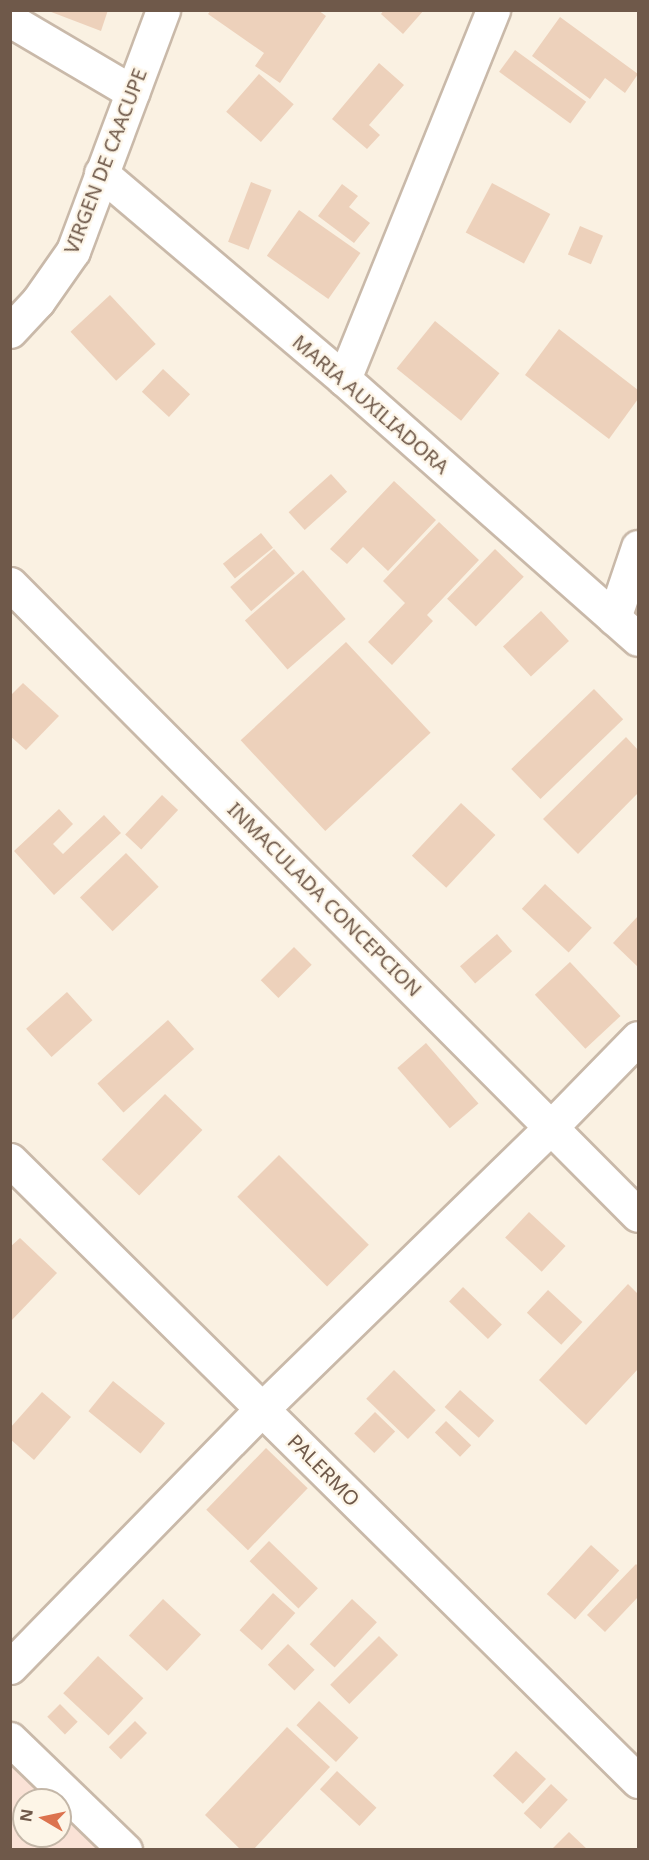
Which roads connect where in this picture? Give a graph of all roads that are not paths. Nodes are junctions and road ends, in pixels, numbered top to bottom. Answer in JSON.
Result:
{"nodes":[{"id":1,"x":164,"y":10,"type":"edge"},
{"id":2,"x":494,"y":10,"type":"edge"},
{"id":3,"x":10,"y":20,"type":"edge"},
{"id":4,"x":132,"y":92,"type":"junction"},
{"id":5,"x":101,"y":174,"type":"junction"},
{"id":6,"x":10,"y":331,"type":"edge"},
{"id":7,"x":344,"y":379,"type":"junction"},
{"id":8,"x":639,"y":547,"type":"edge"},
{"id":9,"x":10,"y":584,"type":"edge"},
{"id":10,"x":614,"y":618,"type":"junction"},
{"id":11,"x":639,"y":639,"type":"edge"},
{"id":12,"x":639,"y":1038,"type":"edge"},
{"id":13,"x":551,"y":1127,"type":"junction"},
{"id":14,"x":10,"y":1160,"type":"edge"},
{"id":15,"x":639,"y":1215,"type":"edge"},
{"id":16,"x":262,"y":1409,"type":"junction"},
{"id":17,"x":10,"y":1667,"type":"edge"},
{"id":18,"x":10,"y":1738,"type":"edge"},
{"id":19,"x":639,"y":1781,"type":"edge"},
{"id":20,"x":125,"y":1850,"type":"edge"}],
"edges":[{"from":1,"to":4,"type":"street","name":"VIRGEN DE CAACUPE"},
{"from":2,"to":7,"type":"street"},
{"from":3,"to":4,"type":"street"},
{"from":4,"to":5,"type":"street","name":"VIRGEN DE CAACUPE"},
{"from":5,"to":6,"type":"street","name":"VIRGEN DE CAACUPE"},
{"from":5,"to":7,"type":"street","name":"MARIA AUXILIADORA"},
{"from":7,"to":10,"type":"street","name":"MARIA AUXILIADORA"},
{"from":8,"to":10,"type":"street"},
{"from":9,"to":13,"type":"street","name":"INMACULADA CONCEPCION"},
{"from":10,"to":11,"type":"street","name":"MARIA AUXILIADORA"},
{"from":12,"to":13,"type":"street"},
{"from":13,"to":15,"type":"street","name":"INMACULADA CONCEPCION"},
{"from":13,"to":16,"type":"street"},
{"from":14,"to":16,"type":"street","name":"PALERMO"},
{"from":16,"to":17,"type":"street"},
{"from":16,"to":19,"type":"street","name":"PALERMO"},
{"from":18,"to":20,"type":"street"}]}
